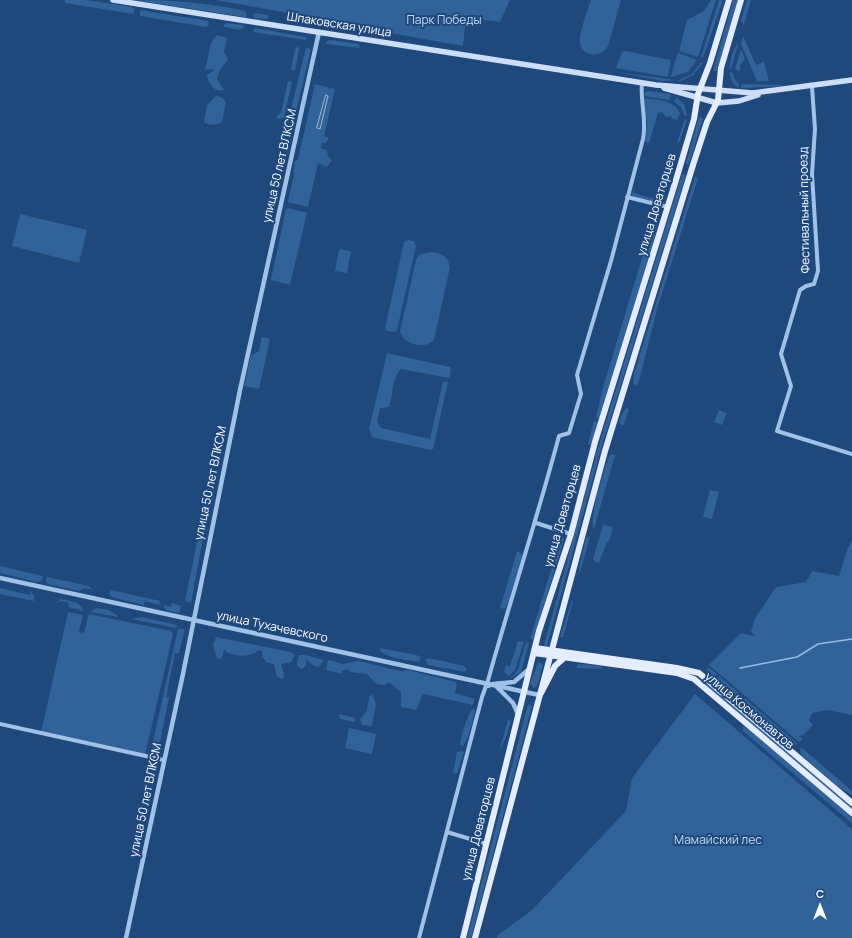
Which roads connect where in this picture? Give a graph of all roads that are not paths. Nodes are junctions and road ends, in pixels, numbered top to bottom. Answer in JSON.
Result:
{"nodes":[{"id":1,"x":113,"y":0,"type":"edge"},
{"id":2,"x":729,"y":0,"type":"edge"},
{"id":3,"x":741,"y":0,"type":"edge"},
{"id":4,"x":320,"y":32,"type":"junction"},
{"id":5,"x":852,"y":80,"type":"edge"},
{"id":6,"x":642,"y":83,"type":"junction"},
{"id":7,"x":656,"y":85,"type":"junction"},
{"id":8,"x":812,"y":87,"type":"junction"},
{"id":9,"x":766,"y":93,"type":"junction"},
{"id":10,"x":717,"y":105,"type":"junction"},
{"id":11,"x":627,"y":197,"type":"junction"},
{"id":12,"x":668,"y":207,"type":"junction"},
{"id":13,"x":852,"y":454,"type":"edge"},
{"id":14,"x":536,"y":523,"type":"junction"},
{"id":15,"x":571,"y":534,"type":"junction"},
{"id":16,"x":0,"y":578,"type":"edge"},
{"id":17,"x":194,"y":620,"type":"junction"},
{"id":18,"x":554,"y":639,"type":"junction"},
{"id":19,"x":534,"y":650,"type":"junction"},
{"id":20,"x":548,"y":654,"type":"junction"},
{"id":21,"x":565,"y":656,"type":"junction"},
{"id":22,"x":530,"y":666,"type":"junction"},
{"id":23,"x":491,"y":685,"type":"junction"},
{"id":24,"x":524,"y":692,"type":"junction"},
{"id":25,"x":539,"y":695,"type":"junction"},
{"id":26,"x":519,"y":717,"type":"junction"},
{"id":27,"x":0,"y":724,"type":"edge"},
{"id":28,"x":164,"y":760,"type":"junction"},
{"id":29,"x":852,"y":803,"type":"edge"},
{"id":30,"x":852,"y":813,"type":"edge"},
{"id":31,"x":447,"y":832,"type":"junction"},
{"id":32,"x":487,"y":844,"type":"junction"},
{"id":33,"x":126,"y":938,"type":"edge"},
{"id":34,"x":419,"y":938,"type":"edge"},
{"id":35,"x":463,"y":938,"type":"edge"},
{"id":36,"x":475,"y":938,"type":"edge"}],
"edges":[{"from":1,"to":4,"type":"main road","name":"Шпаковская улица"},
{"from":2,"to":12,"type":"main road","name":"улица Доваторцев"},
{"from":3,"to":10,"type":"main road","name":"улица Доваторцев"},
{"from":4,"to":6,"type":"main road","name":"Шпаковская улица"},
{"from":4,"to":17,"type":"street","name":"улица 50 лет ВЛКСМ"},
{"from":5,"to":8,"type":"main road","name":"Шпаковская улица"},
{"from":6,"to":7,"type":"main road","name":"Шпаковская улица"},
{"from":6,"to":11,"type":"street"},
{"from":7,"to":9,"type":"main road","name":"Шпаковская улица"},
{"from":7,"to":10,"type":"main road","name":"Шпаковская улица"},
{"from":8,"to":9,"type":"main road","name":"Шпаковская улица"},
{"from":8,"to":13,"type":"street","name":"Фестивальный проезд"},
{"from":9,"to":10,"type":"main road","name":"Шпаковская улица"},
{"from":10,"to":18,"type":"main road","name":"улица Доваторцев"},
{"from":11,"to":12,"type":"street"},
{"from":11,"to":14,"type":"street"},
{"from":12,"to":15,"type":"main road","name":"улица Доваторцев"},
{"from":14,"to":15,"type":"street"},
{"from":14,"to":23,"type":"street"},
{"from":15,"to":19,"type":"main road","name":"улица Доваторцев"},
{"from":16,"to":17,"type":"street","name":"улица Тухачевского"},
{"from":17,"to":23,"type":"street","name":"улица Тухачевского"},
{"from":17,"to":28,"type":"street","name":"улица 50 лет ВЛКСМ"},
{"from":18,"to":20,"type":"main road","name":"улица Доваторцев"},
{"from":18,"to":21,"type":"main road"},
{"from":19,"to":20,"type":"main road"},
{"from":19,"to":22,"type":"main road","name":"улица Доваторцев"},
{"from":20,"to":21,"type":"main road"},
{"from":20,"to":25,"type":"main road","name":"улица Доваторцев"},
{"from":21,"to":25,"type":"main road"},
{"from":21,"to":29,"type":"main road","name":"улица Космонавтов"},
{"from":21,"to":30,"type":"main road","name":"улица Космонавтов"},
{"from":22,"to":23,"type":"street"},
{"from":22,"to":24,"type":"main road","name":"улица Доваторцев"},
{"from":23,"to":24,"type":"street","name":"улица Тухачевского"},
{"from":23,"to":26,"type":"street"},
{"from":23,"to":31,"type":"street"},
{"from":24,"to":25,"type":"street","name":"улица Тухачевского"},
{"from":24,"to":26,"type":"main road","name":"улица Доваторцев"},
{"from":25,"to":36,"type":"main road","name":"улица Доваторцев"},
{"from":26,"to":32,"type":"main road","name":"улица Доваторцев"},
{"from":27,"to":28,"type":"street"},
{"from":28,"to":33,"type":"street","name":"улица 50 лет ВЛКСМ"},
{"from":31,"to":32,"type":"street"},
{"from":31,"to":34,"type":"street"},
{"from":32,"to":35,"type":"main road","name":"улица Доваторцев"}]}
